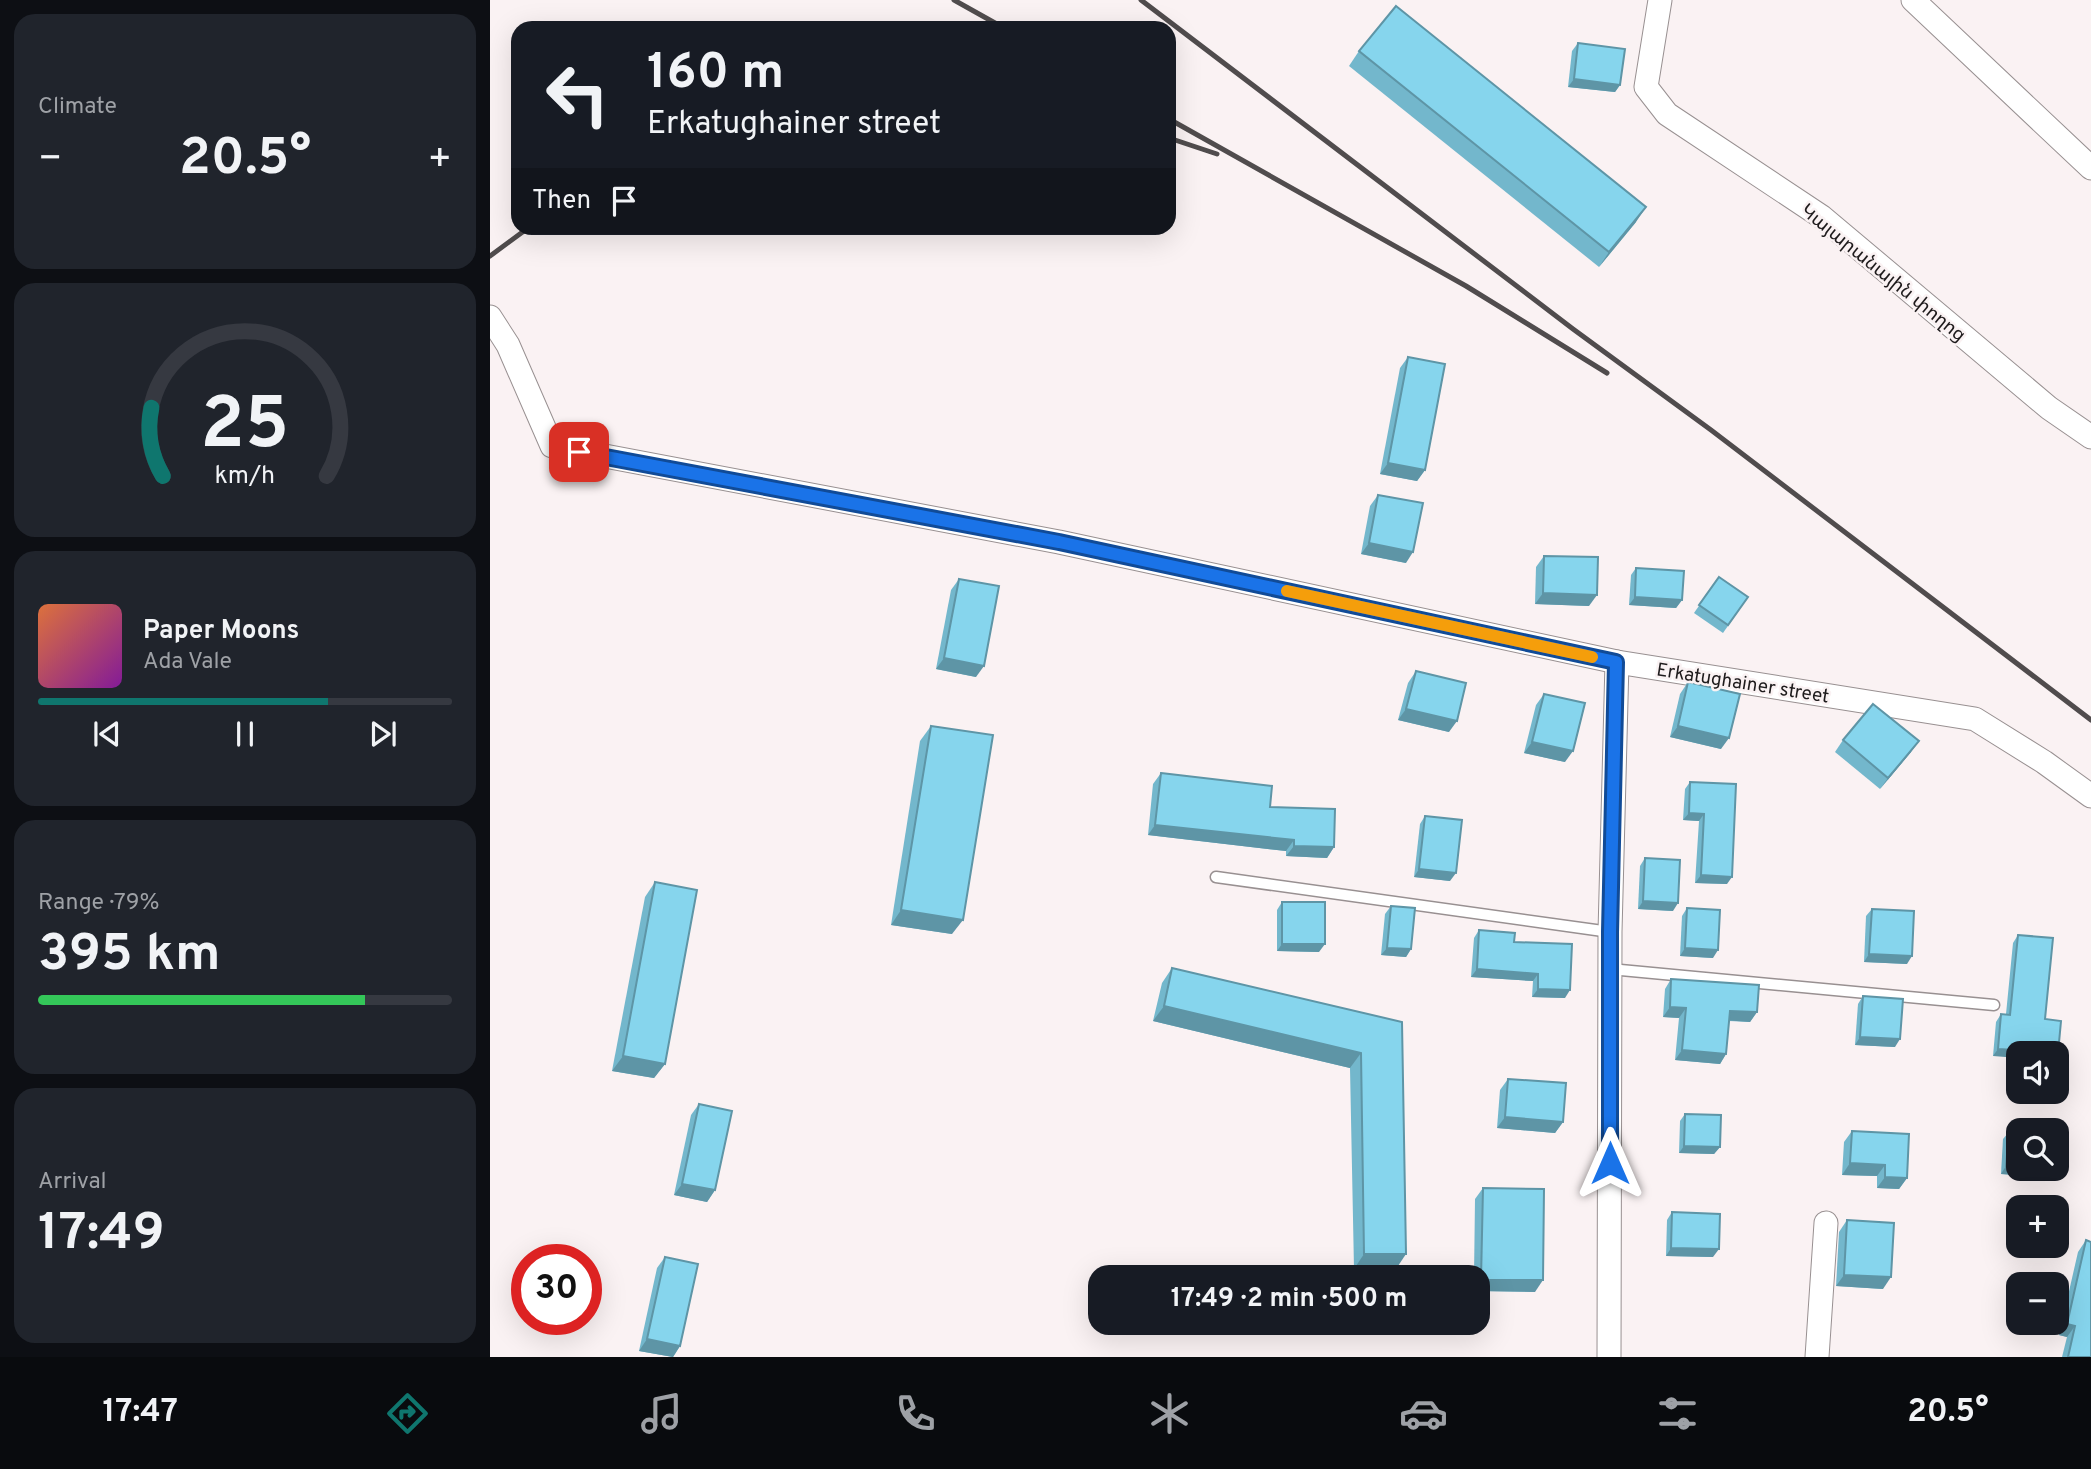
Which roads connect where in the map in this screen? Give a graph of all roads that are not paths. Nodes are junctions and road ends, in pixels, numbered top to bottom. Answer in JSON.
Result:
{"nodes":[{"id":1,"x":1660,"y":0,"type":"edge"},
{"id":2,"x":1913,"y":0,"type":"edge"},
{"id":3,"x":2091,"y":168,"type":"edge"},
{"id":4,"x":490,"y":317,"type":"edge"},
{"id":5,"x":2091,"y":437,"type":"edge"},
{"id":6,"x":1616,"y":662,"type":"junction"},
{"id":7,"x":2091,"y":796,"type":"edge"},
{"id":8,"x":1216,"y":877,"type":"dead end"},
{"id":9,"x":1610,"y":932,"type":"junction"},
{"id":10,"x":1610,"y":969,"type":"junction"},
{"id":11,"x":1994,"y":1005,"type":"dead end"},
{"id":12,"x":1826,"y":1223,"type":"dead end"},
{"id":13,"x":1609,"y":1357,"type":"edge"},
{"id":14,"x":1817,"y":1357,"type":"edge"}],
"edges":[{"from":1,"to":5,"type":"street","name":"Կայարանային փողոց"},
{"from":2,"to":3,"type":"street"},
{"from":4,"to":6,"type":"street","name":"Erkatughainer street"},
{"from":6,"to":7,"type":"street","name":"Erkatughainer street"},
{"from":6,"to":9,"type":"street"},
{"from":8,"to":9,"type":"lane"},
{"from":9,"to":10,"type":"street"},
{"from":10,"to":11,"type":"lane"},
{"from":10,"to":13,"type":"street"},
{"from":12,"to":14,"type":"street"}]}
